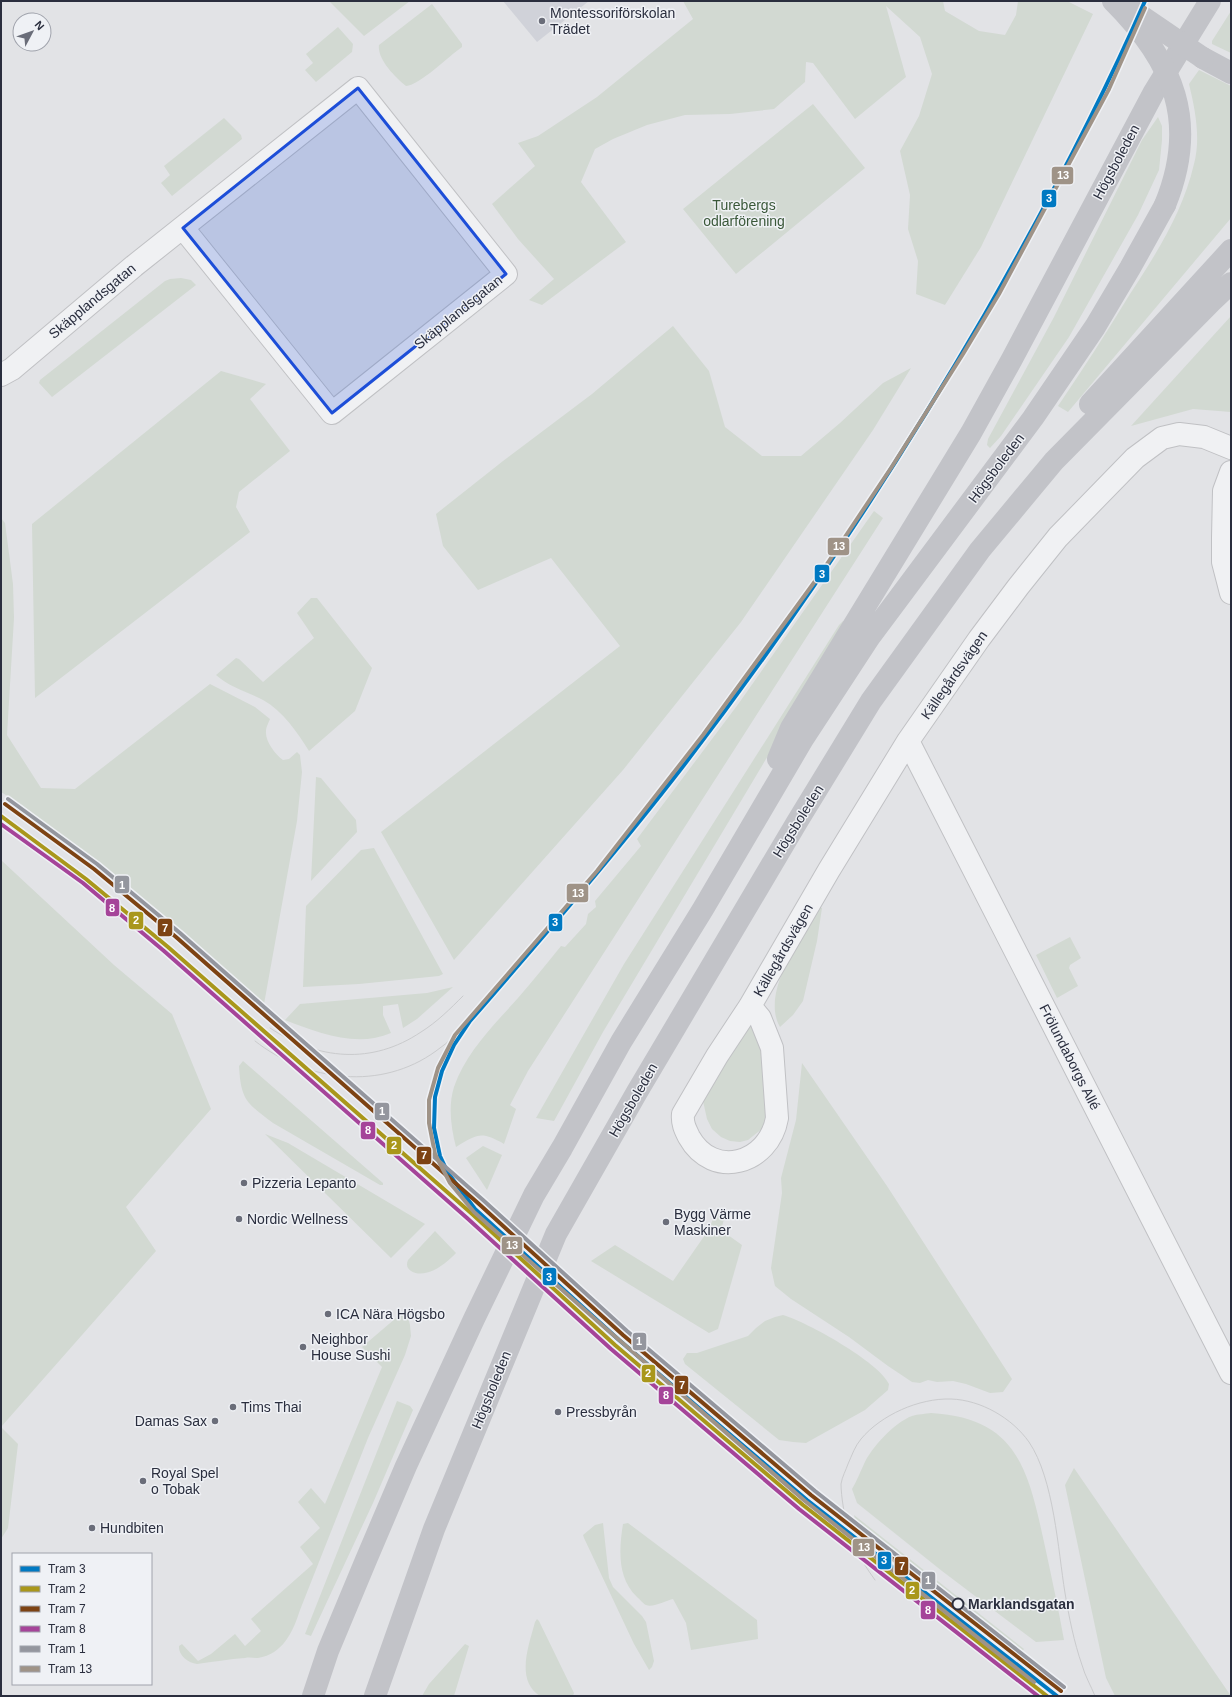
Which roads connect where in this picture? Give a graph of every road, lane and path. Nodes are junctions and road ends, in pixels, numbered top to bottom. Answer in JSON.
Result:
{"nodes":[{"id":1,"x":1113,"y":1,"type":"edge"},
{"id":2,"x":1120,"y":1,"type":"edge"},
{"id":3,"x":1210,"y":1,"type":"edge"},
{"id":4,"x":1231,"y":73,"type":"edge"},
{"id":5,"x":183,"y":228,"type":"junction"},
{"id":6,"x":1231,"y":250,"type":"edge"},
{"id":7,"x":1231,"y":283,"type":"edge"},
{"id":8,"x":1,"y":375,"type":"edge"},
{"id":9,"x":1231,"y":448,"type":"edge"},
{"id":10,"x":1231,"y":472,"type":"edge"},
{"id":11,"x":980,"y":550,"type":"junction"},
{"id":12,"x":1231,"y":594,"type":"edge"},
{"id":13,"x":908,"y":741,"type":"junction"},
{"id":14,"x":743,"y":841,"type":"junction"},
{"id":15,"x":750,"y":1006,"type":"junction"},
{"id":16,"x":1231,"y":1373,"type":"edge"},
{"id":17,"x":313,"y":1696,"type":"edge"},
{"id":18,"x":375,"y":1696,"type":"edge"}],
"edges":[{"from":1,"to":14,"type":"main road","name":"Högsboleden","bridge":true},
{"from":2,"to":4,"type":"main road","bridge":true},
{"from":3,"to":14,"type":"main road","name":"Högsboleden"},
{"from":5,"to":5,"type":"street","name":"Skäpplandsgatan"},
{"from":5,"to":8,"type":"street","name":"Skäpplandsgatan"},
{"from":6,"to":11,"type":"main road","name":"Högsboleden"},
{"from":7,"to":11,"type":"main road","name":"Högsboleden"},
{"from":9,"to":13,"type":"street","name":"Källegårdsvägen"},
{"from":10,"to":12,"type":"street"},
{"from":11,"to":18,"type":"main road","name":"Högsboleden"},
{"from":13,"to":15,"type":"street","name":"Källegårdsvägen"},
{"from":13,"to":16,"type":"street","name":"Frölundaborgs Allé"},
{"from":14,"to":17,"type":"main road","name":"Högsboleden"},
{"from":15,"to":15,"type":"street","name":"Källegårdsvägen"}]}
